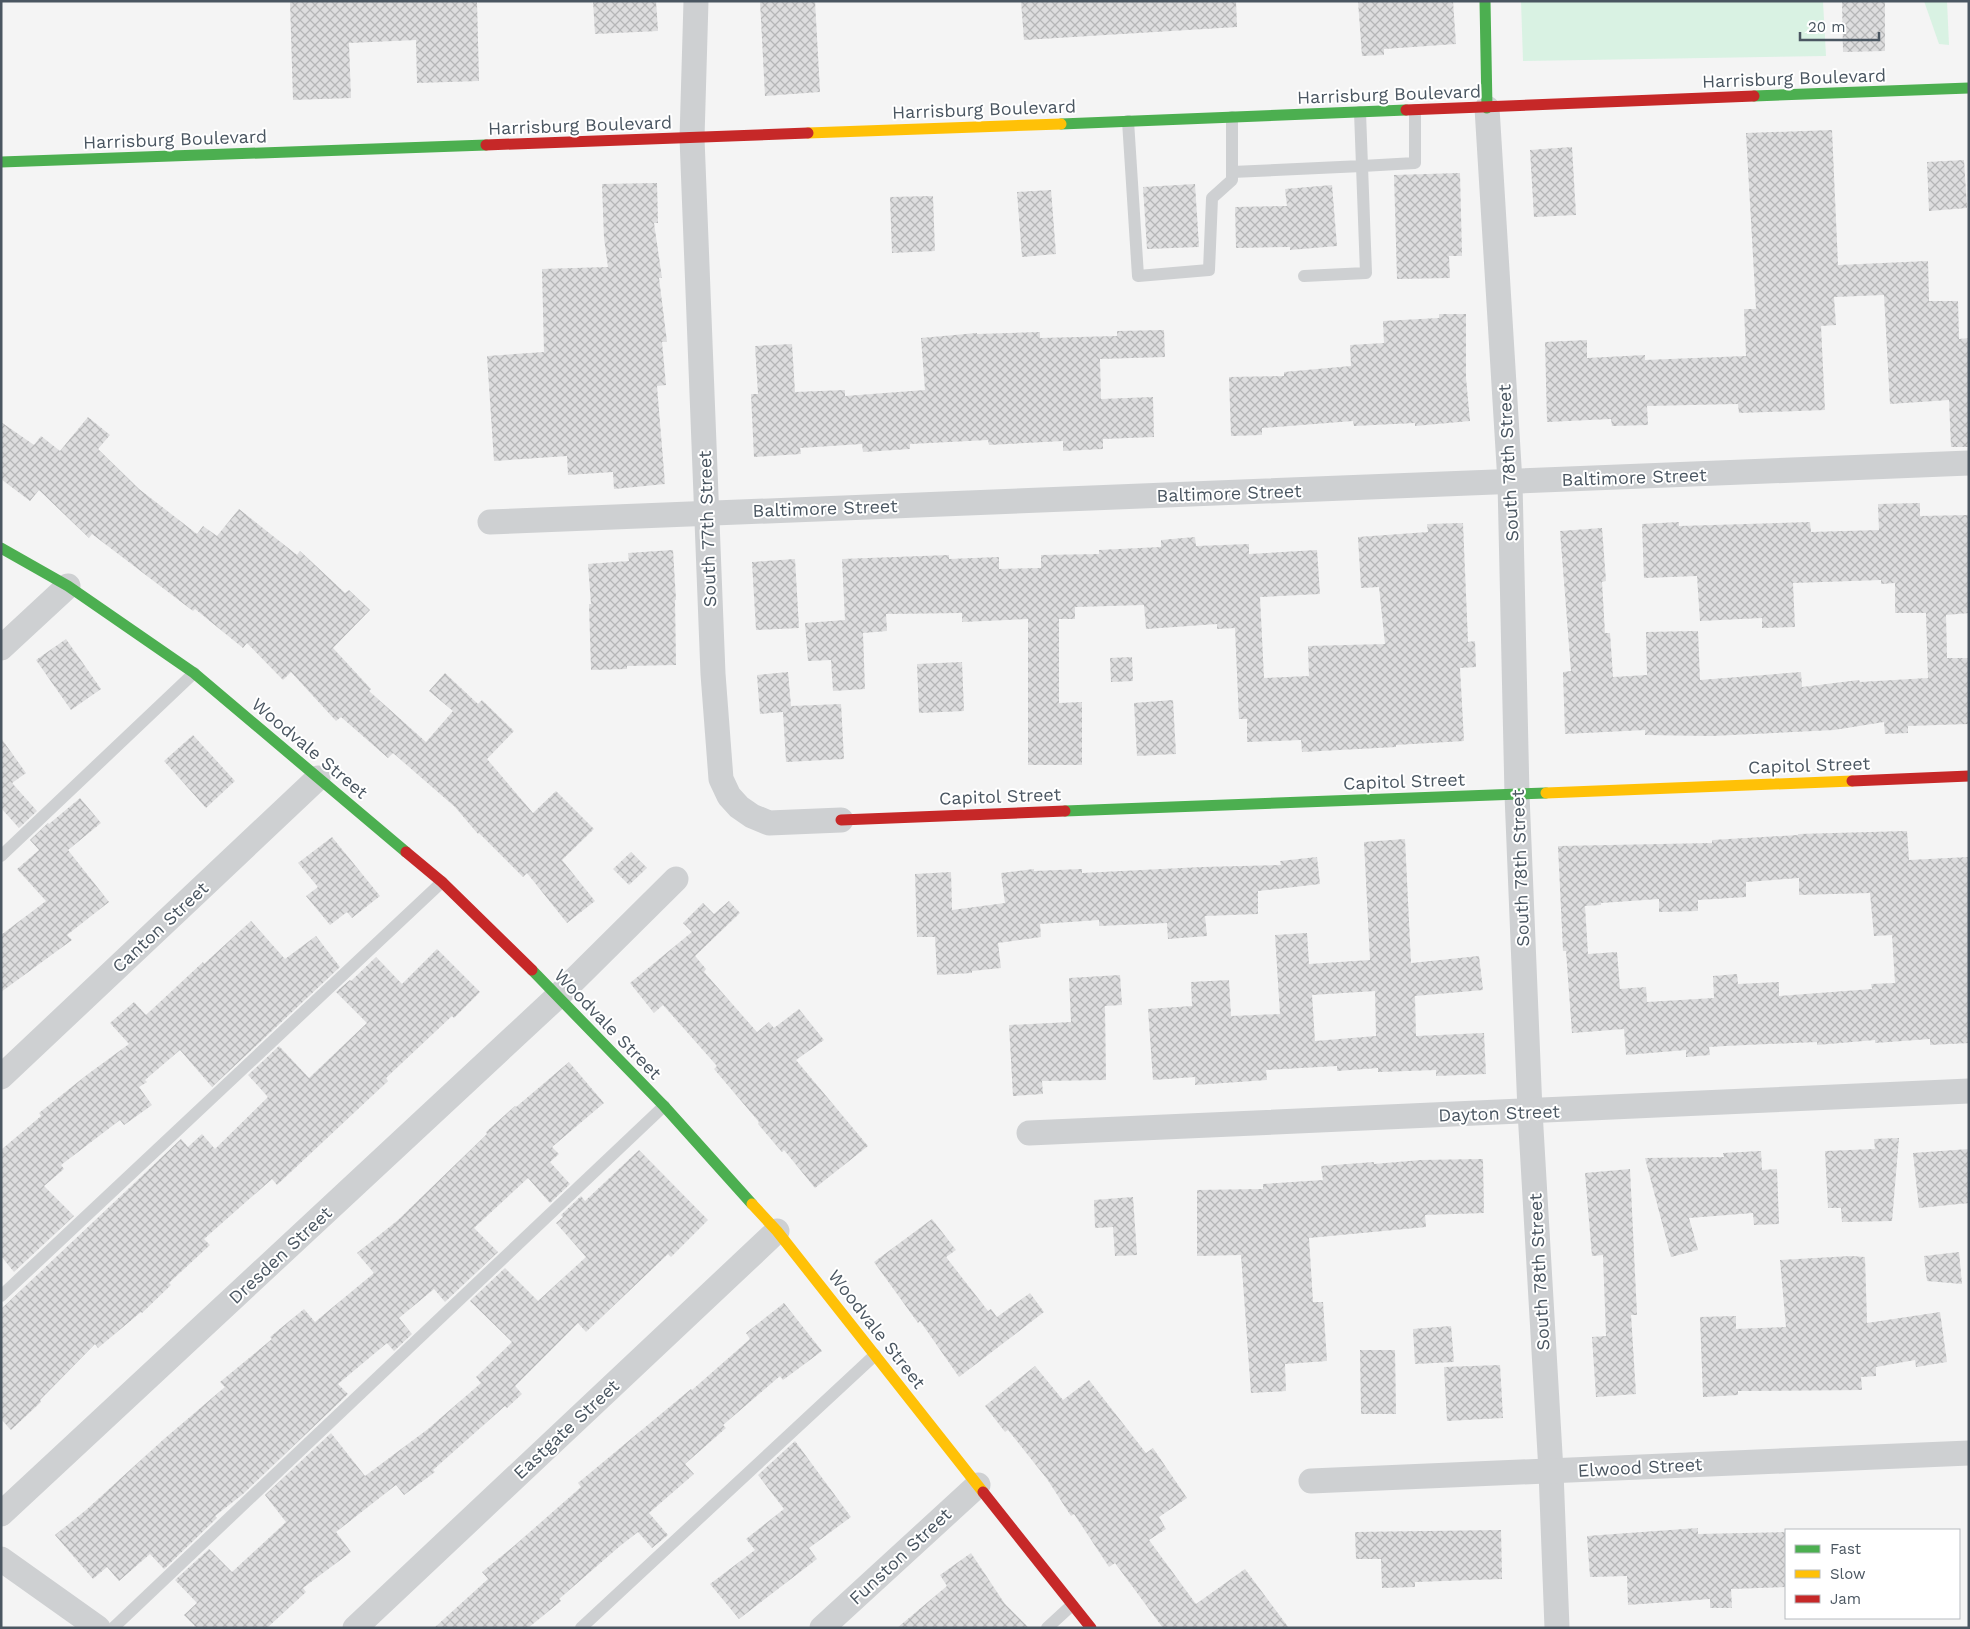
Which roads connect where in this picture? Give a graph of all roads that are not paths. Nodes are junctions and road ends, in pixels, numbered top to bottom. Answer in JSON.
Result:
{"nodes":[{"id":1,"x":696,"y":1,"type":"edge"},
{"id":2,"x":1485,"y":1,"type":"edge"},
{"id":3,"x":1969,"y":88,"type":"edge"},
{"id":4,"x":1487,"y":108,"type":"junction"},
{"id":5,"x":1415,"y":110,"type":"junction"},
{"id":6,"x":1360,"y":112,"type":"junction"},
{"id":7,"x":1232,"y":117,"type":"junction"},
{"id":8,"x":1128,"y":121,"type":"junction"},
{"id":9,"x":692,"y":138,"type":"junction"},
{"id":10,"x":1,"y":162,"type":"edge"},
{"id":11,"x":1362,"y":166,"type":"junction"},
{"id":12,"x":1232,"y":172,"type":"junction"},
{"id":13,"x":1304,"y":276,"type":"dead end"},
{"id":14,"x":1969,"y":463,"type":"edge"},
{"id":15,"x":1510,"y":482,"type":"junction"},
{"id":16,"x":707,"y":513,"type":"junction"},
{"id":17,"x":490,"y":522,"type":"dead end"},
{"id":18,"x":1,"y":548,"type":"edge"},
{"id":19,"x":68,"y":586,"type":"junction"},
{"id":20,"x":1,"y":648,"type":"edge"},
{"id":21,"x":194,"y":673,"type":"junction"},
{"id":22,"x":1969,"y":776,"type":"edge"},
{"id":23,"x":318,"y":778,"type":"junction"},
{"id":24,"x":1517,"y":795,"type":"junction"},
{"id":25,"x":841,"y":820,"type":"joint"},
{"id":26,"x":1,"y":856,"type":"edge"},
{"id":27,"x":676,"y":879,"type":"dead end"},
{"id":28,"x":442,"y":882,"type":"junction"},
{"id":29,"x":558,"y":996,"type":"junction"},
{"id":30,"x":1,"y":1077,"type":"edge"},
{"id":31,"x":1969,"y":1091,"type":"edge"},
{"id":32,"x":664,"y":1106,"type":"junction"},
{"id":33,"x":1530,"y":1111,"type":"junction"},
{"id":34,"x":1028,"y":1133,"type":"dead end"},
{"id":35,"x":777,"y":1231,"type":"junction"},
{"id":36,"x":1,"y":1296,"type":"edge"},
{"id":37,"x":875,"y":1355,"type":"junction"},
{"id":38,"x":1969,"y":1453,"type":"edge"},
{"id":39,"x":1551,"y":1471,"type":"junction"},
{"id":40,"x":1311,"y":1481,"type":"dead end"},
{"id":41,"x":978,"y":1485,"type":"junction"},
{"id":42,"x":1,"y":1514,"type":"edge"},
{"id":43,"x":1,"y":1558,"type":"edge"},
{"id":44,"x":1072,"y":1605,"type":"junction"},
{"id":45,"x":98,"y":1628,"type":"edge"},
{"id":46,"x":113,"y":1628,"type":"edge"},
{"id":47,"x":355,"y":1628,"type":"edge"},
{"id":48,"x":581,"y":1628,"type":"edge"},
{"id":49,"x":822,"y":1628,"type":"edge"},
{"id":50,"x":1047,"y":1628,"type":"edge"},
{"id":51,"x":1090,"y":1628,"type":"edge"},
{"id":52,"x":1557,"y":1628,"type":"edge"}],
"edges":[{"from":1,"to":9,"type":"street","name":"South 77th Street"},
{"from":2,"to":4,"type":"street"},
{"from":3,"to":4,"type":"street","name":"Harrisburg Boulevard"},
{"from":4,"to":5,"type":"street","name":"Harrisburg Boulevard"},
{"from":4,"to":15,"type":"street","name":"South 78th Street"},
{"from":5,"to":6,"type":"street","name":"Harrisburg Boulevard"},
{"from":5,"to":11,"type":"lane"},
{"from":6,"to":7,"type":"street","name":"Harrisburg Boulevard"},
{"from":6,"to":11,"type":"lane"},
{"from":7,"to":8,"type":"street","name":"Harrisburg Boulevard"},
{"from":7,"to":12,"type":"lane"},
{"from":8,"to":9,"type":"street","name":"Harrisburg Boulevard"},
{"from":8,"to":12,"type":"lane"},
{"from":9,"to":10,"type":"street","name":"Harrisburg Boulevard"},
{"from":9,"to":16,"type":"street","name":"South 77th Street"},
{"from":11,"to":12,"type":"lane"},
{"from":11,"to":13,"type":"lane"},
{"from":14,"to":15,"type":"street","name":"Baltimore Street"},
{"from":15,"to":16,"type":"street","name":"Baltimore Street"},
{"from":15,"to":24,"type":"street","name":"South 78th Street"},
{"from":16,"to":17,"type":"street","name":"Baltimore Street"},
{"from":16,"to":25,"type":"street","name":"South 77th Street"},
{"from":18,"to":19,"type":"street","name":"Woodvale Street"},
{"from":19,"to":20,"type":"street"},
{"from":19,"to":21,"type":"street","name":"Woodvale Street"},
{"from":21,"to":23,"type":"street","name":"Woodvale Street"},
{"from":21,"to":26,"type":"lane"},
{"from":22,"to":24,"type":"street","name":"Capitol Street"},
{"from":23,"to":28,"type":"street","name":"Woodvale Street"},
{"from":23,"to":30,"type":"street","name":"Canton Street"},
{"from":24,"to":25,"type":"street","name":"Capitol Street"},
{"from":24,"to":33,"type":"street","name":"South 78th Street"},
{"from":27,"to":29,"type":"street","name":"Dresden Street"},
{"from":28,"to":29,"type":"street","name":"Woodvale Street"},
{"from":28,"to":36,"type":"lane"},
{"from":29,"to":32,"type":"street","name":"Woodvale Street"},
{"from":29,"to":42,"type":"street","name":"Dresden Street"},
{"from":31,"to":33,"type":"street","name":"Dayton Street"},
{"from":32,"to":35,"type":"street","name":"Woodvale Street"},
{"from":32,"to":46,"type":"lane"},
{"from":33,"to":34,"type":"street","name":"Dayton Street"},
{"from":33,"to":39,"type":"street","name":"South 78th Street"},
{"from":35,"to":37,"type":"street","name":"Woodvale Street"},
{"from":35,"to":47,"type":"street","name":"Eastgate Street"},
{"from":37,"to":41,"type":"street","name":"Woodvale Street"},
{"from":37,"to":48,"type":"lane"},
{"from":38,"to":39,"type":"street","name":"Elwood Street"},
{"from":39,"to":40,"type":"street","name":"Elwood Street"},
{"from":39,"to":52,"type":"street","name":"South 78th Street"},
{"from":41,"to":44,"type":"street","name":"Woodvale Street"},
{"from":41,"to":49,"type":"street","name":"Funston Street"},
{"from":43,"to":45,"type":"street"},
{"from":44,"to":50,"type":"lane"},
{"from":44,"to":51,"type":"street","name":"Woodvale Street"}]}
